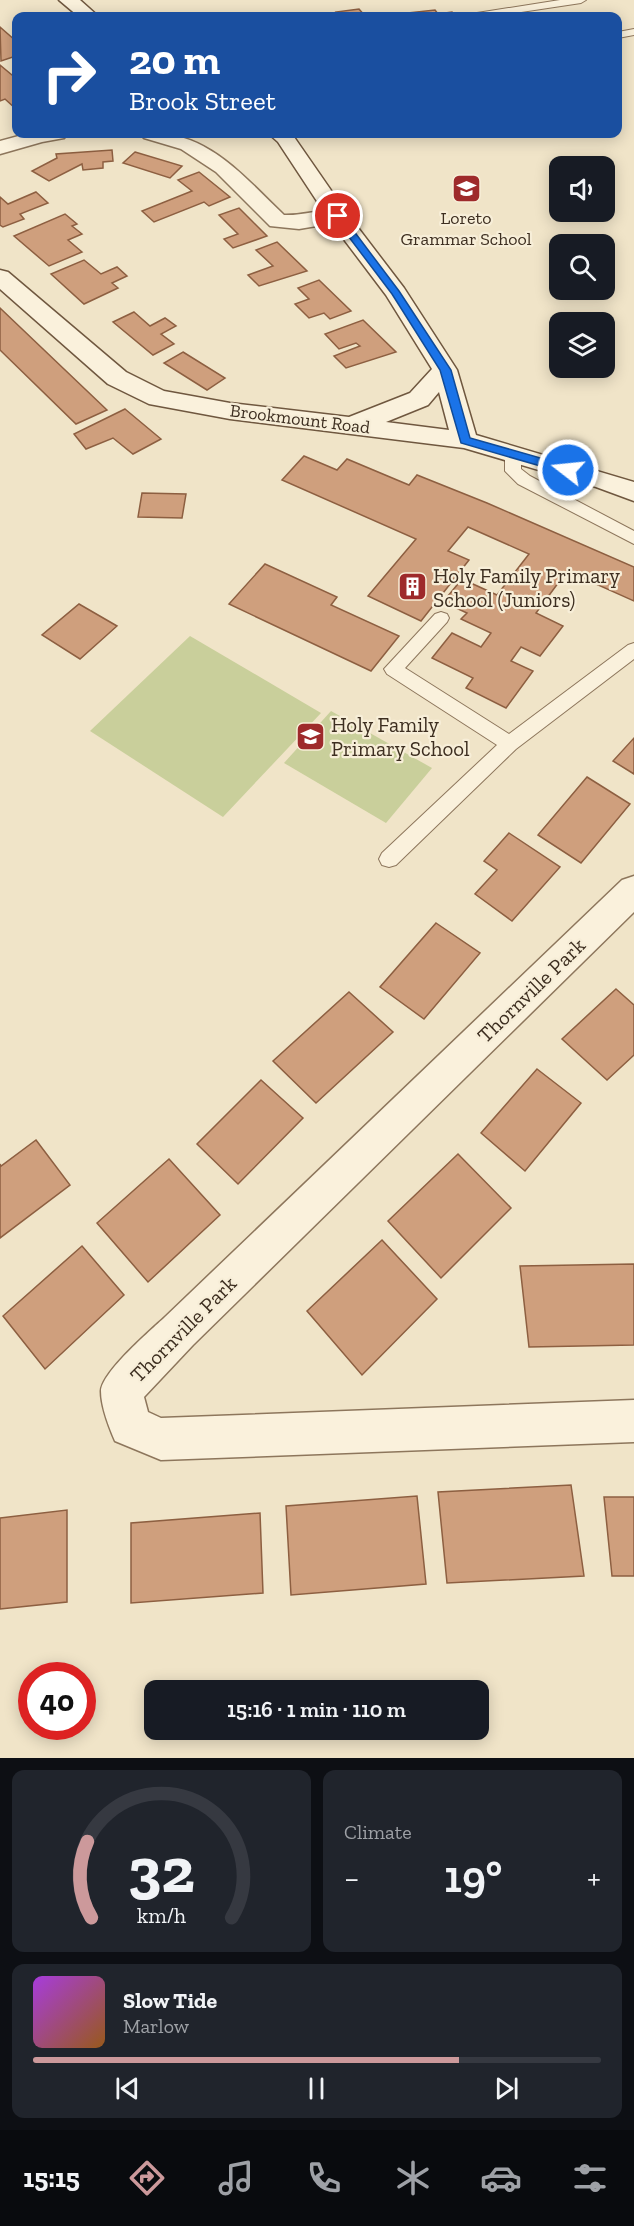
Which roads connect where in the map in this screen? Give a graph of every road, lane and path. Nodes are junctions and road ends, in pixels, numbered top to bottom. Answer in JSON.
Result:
{"nodes":[{"id":1,"x":68,"y":0,"type":"edge"},
{"id":2,"x":581,"y":0,"type":"edge"},
{"id":3,"x":84,"y":12,"type":"edge"},
{"id":4,"x":503,"y":12,"type":"edge"},
{"id":5,"x":41,"y":138,"type":"edge"},
{"id":6,"x":165,"y":138,"type":"edge"},
{"id":7,"x":285,"y":138,"type":"edge"},
{"id":8,"x":0,"y":148,"type":"edge"},
{"id":9,"x":338,"y":216,"type":"junction"},
{"id":10,"x":0,"y":277,"type":"edge"},
{"id":11,"x":446,"y":370,"type":"junction"},
{"id":12,"x":352,"y":426,"type":"junction"},
{"id":13,"x":465,"y":440,"type":"junction"},
{"id":14,"x":513,"y":454,"type":"junction"},
{"id":15,"x":632,"y":490,"type":"edge"},
{"id":16,"x":634,"y":538,"type":"edge"},
{"id":17,"x":441,"y":618,"type":"dead end"},
{"id":18,"x":634,"y":650,"type":"edge"},
{"id":19,"x":510,"y":744,"type":"junction"},
{"id":20,"x":389,"y":859,"type":"dead end"},
{"id":21,"x":634,"y":890,"type":"edge"},
{"id":22,"x":634,"y":1421,"type":"edge"}],
"edges":[{"from":1,"to":3,"type":"street"},
{"from":2,"to":4,"type":"lane"},
{"from":5,"to":8,"type":"street"},
{"from":6,"to":9,"type":"street"},
{"from":7,"to":9,"type":"street"},
{"from":9,"to":11,"type":"street"},
{"from":10,"to":12,"type":"street","name":"Brookmount Road"},
{"from":11,"to":12,"type":"street"},
{"from":11,"to":13,"type":"street"},
{"from":12,"to":13,"type":"street","name":"Brookmount Road"},
{"from":13,"to":14,"type":"street","name":"Brookmount Road"},
{"from":14,"to":15,"type":"street","name":"Brookmount Road"},
{"from":14,"to":16,"type":"lane"},
{"from":17,"to":19,"type":"lane"},
{"from":18,"to":19,"type":"lane"},
{"from":19,"to":20,"type":"lane"},
{"from":21,"to":22,"type":"street","name":"Thornville Park"}]}
